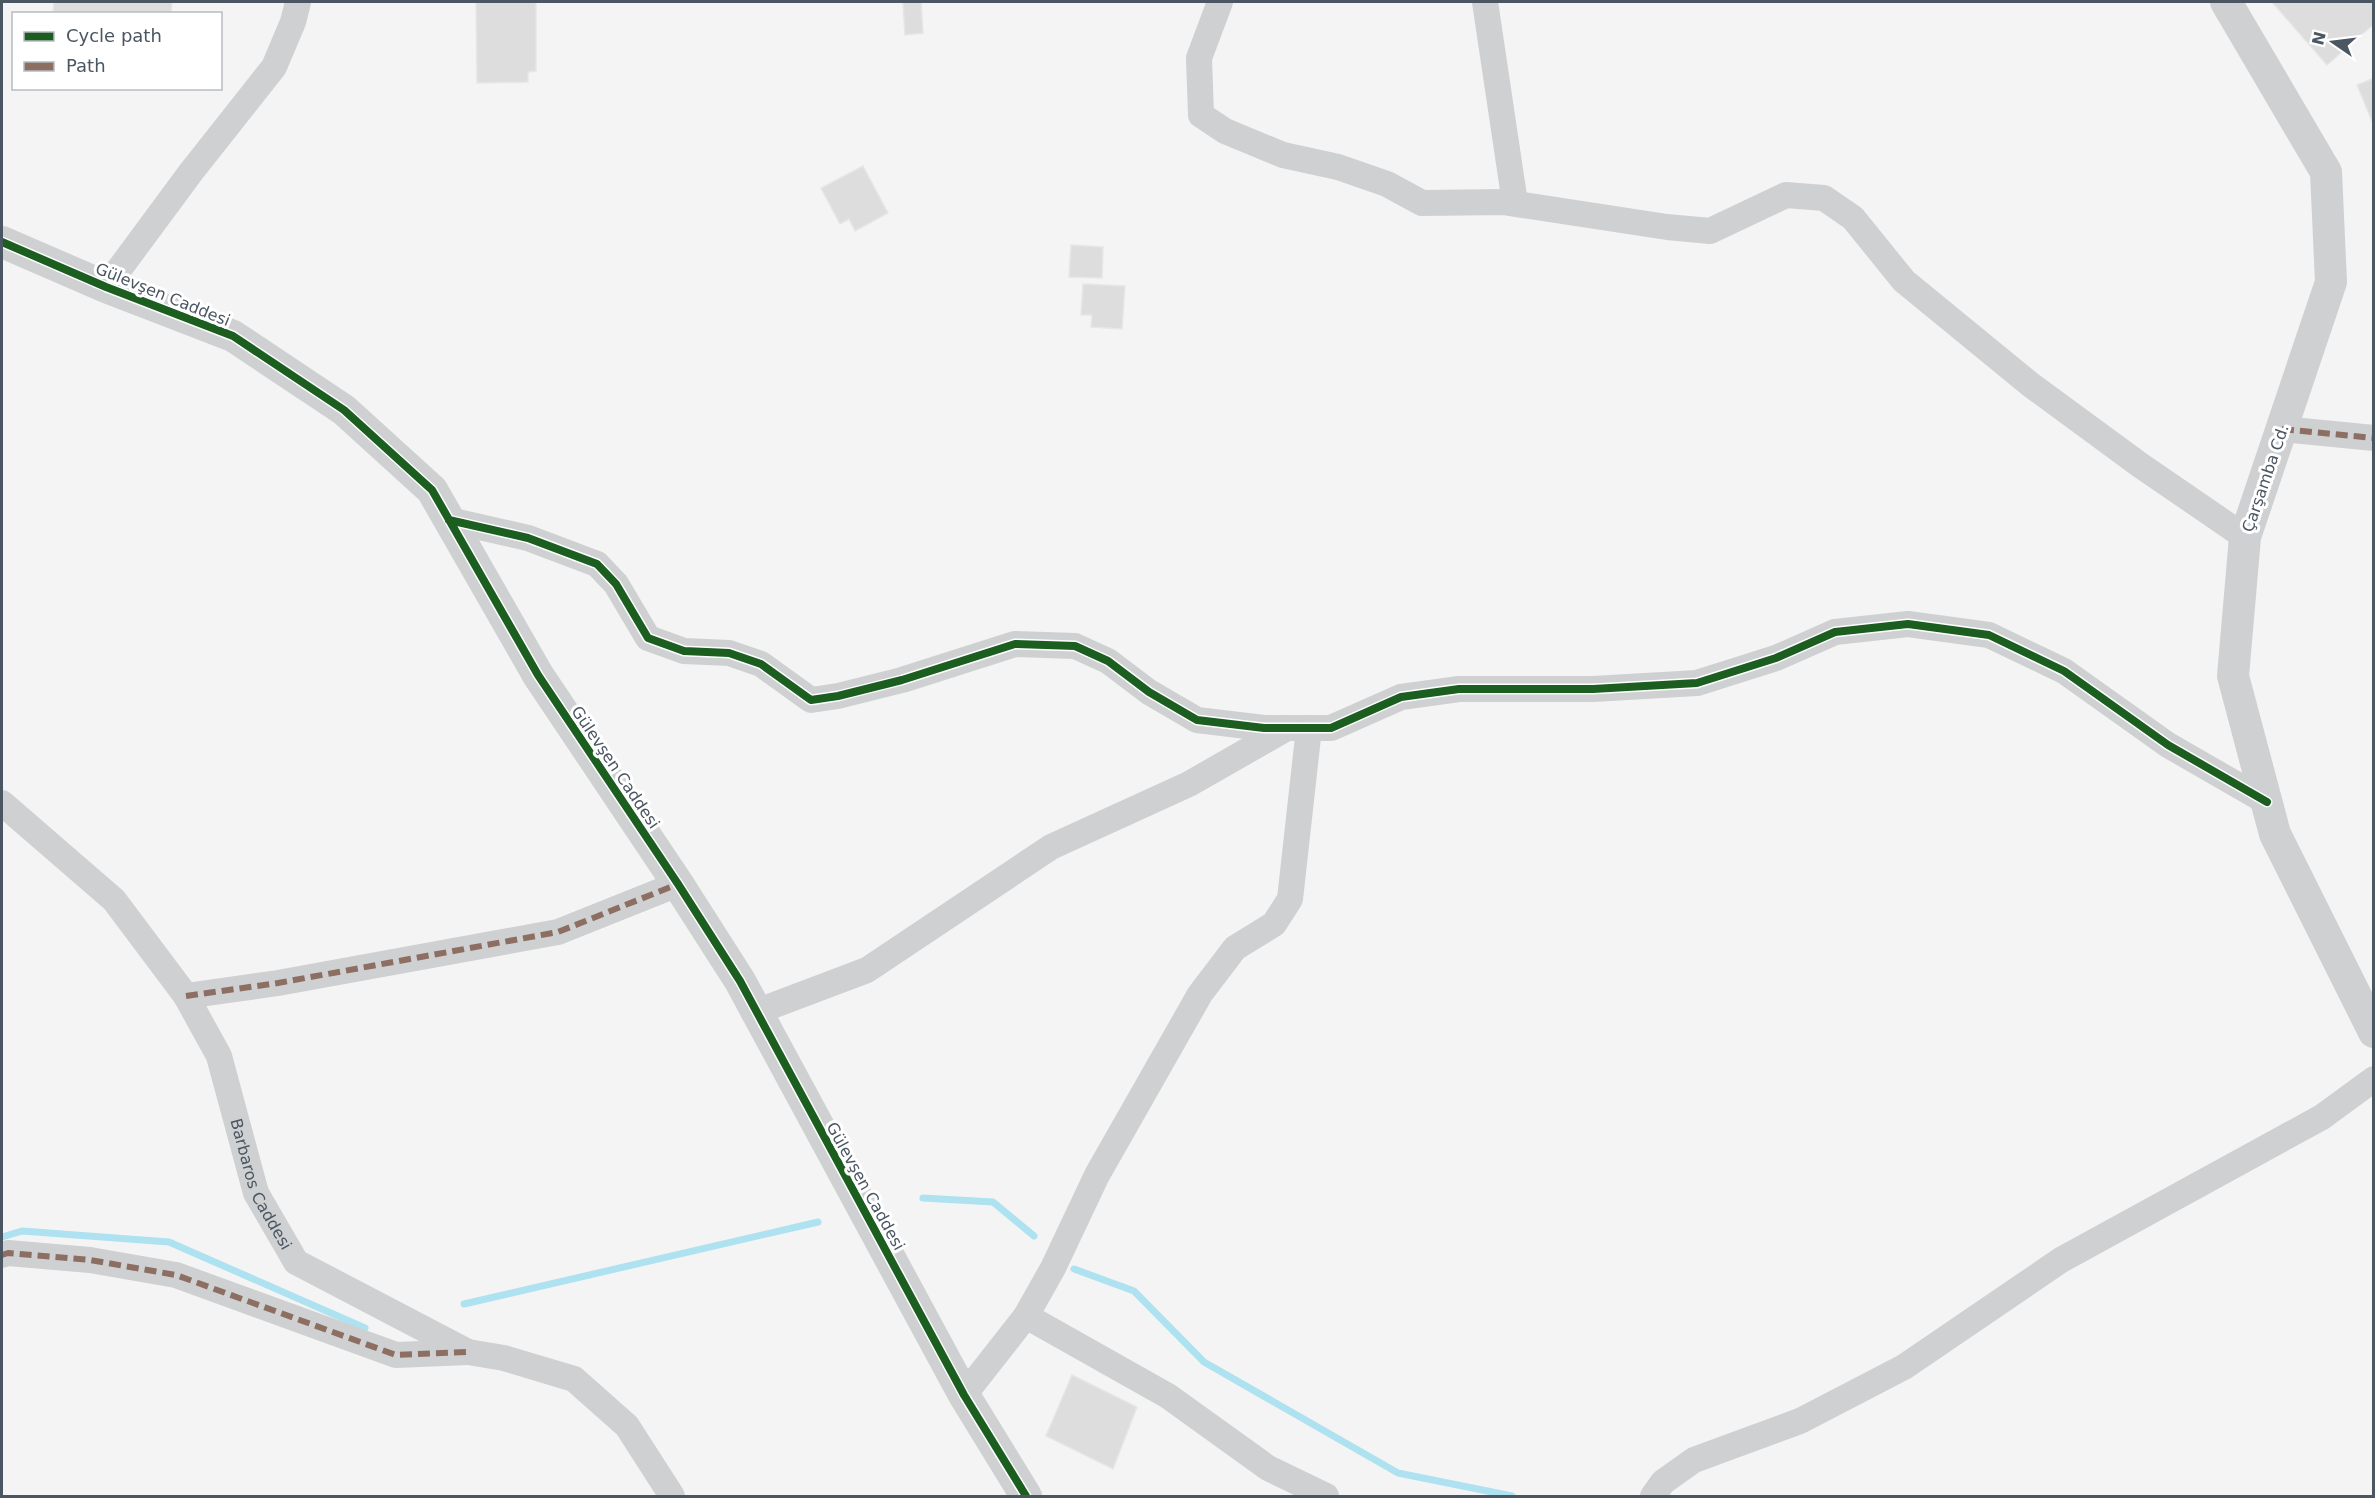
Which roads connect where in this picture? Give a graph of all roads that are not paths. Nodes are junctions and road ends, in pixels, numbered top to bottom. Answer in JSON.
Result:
{"nodes":[{"id":1,"x":298,"y":2,"type":"edge"},
{"id":2,"x":1221,"y":2,"type":"edge"},
{"id":3,"x":1485,"y":2,"type":"edge"},
{"id":4,"x":2226,"y":2,"type":"edge"},
{"id":5,"x":1515,"y":203,"type":"junction"},
{"id":6,"x":2,"y":242,"type":"edge"},
{"id":7,"x":106,"y":287,"type":"junction"},
{"id":8,"x":2282,"y":429,"type":"junction"},
{"id":9,"x":2373,"y":438,"type":"edge"},
{"id":10,"x":449,"y":520,"type":"junction"},
{"id":11,"x":2245,"y":537,"type":"junction"},
{"id":12,"x":1298,"y":728,"type":"junction"},
{"id":13,"x":2267,"y":802,"type":"junction"},
{"id":14,"x":2,"y":803,"type":"edge"},
{"id":15,"x":678,"y":884,"type":"junction"},
{"id":16,"x":186,"y":996,"type":"junction"},
{"id":17,"x":756,"y":1012,"type":"junction"},
{"id":18,"x":2373,"y":1032,"type":"edge"},
{"id":19,"x":2373,"y":1079,"type":"edge"},
{"id":20,"x":2,"y":1255,"type":"edge"},
{"id":21,"x":1026,"y":1316,"type":"junction"},
{"id":22,"x":468,"y":1352,"type":"junction"},
{"id":23,"x":964,"y":1395,"type":"junction"},
{"id":24,"x":672,"y":1497,"type":"edge"},
{"id":25,"x":1026,"y":1497,"type":"edge"},
{"id":26,"x":1326,"y":1497,"type":"edge"},
{"id":27,"x":1653,"y":1497,"type":"edge"}],
"edges":[{"from":1,"to":7,"type":"street"},
{"from":2,"to":5,"type":"street"},
{"from":3,"to":5,"type":"street"},
{"from":4,"to":8,"type":"street","name":"Çarşamba Cd."},
{"from":5,"to":11,"type":"street"},
{"from":6,"to":7,"type":"street","name":"Gülevşen Caddesi"},
{"from":7,"to":10,"type":"street","name":"Gülevşen Caddesi"},
{"from":8,"to":9,"type":"street"},
{"from":8,"to":11,"type":"street","name":"Çarşamba Cd."},
{"from":10,"to":12,"type":"street"},
{"from":10,"to":15,"type":"street","name":"Gülevşen Caddesi"},
{"from":11,"to":13,"type":"street","name":"Çarşamba Cd."},
{"from":12,"to":13,"type":"street"},
{"from":12,"to":17,"type":"street"},
{"from":12,"to":21,"type":"street"},
{"from":13,"to":18,"type":"street","name":"Çarşamba Cd."},
{"from":14,"to":16,"type":"street","name":"Barbaros Caddesi"},
{"from":15,"to":16,"type":"street"},
{"from":15,"to":17,"type":"street","name":"Gülevşen Caddesi"},
{"from":16,"to":22,"type":"street","name":"Barbaros Caddesi"},
{"from":17,"to":23,"type":"street","name":"Gülevşen Caddesi"},
{"from":19,"to":27,"type":"street"},
{"from":20,"to":22,"type":"street"},
{"from":21,"to":23,"type":"street"},
{"from":21,"to":26,"type":"street"},
{"from":22,"to":24,"type":"street","name":"Barbaros Caddesi"},
{"from":23,"to":25,"type":"street","name":"Gülevşen Caddesi"}]}
